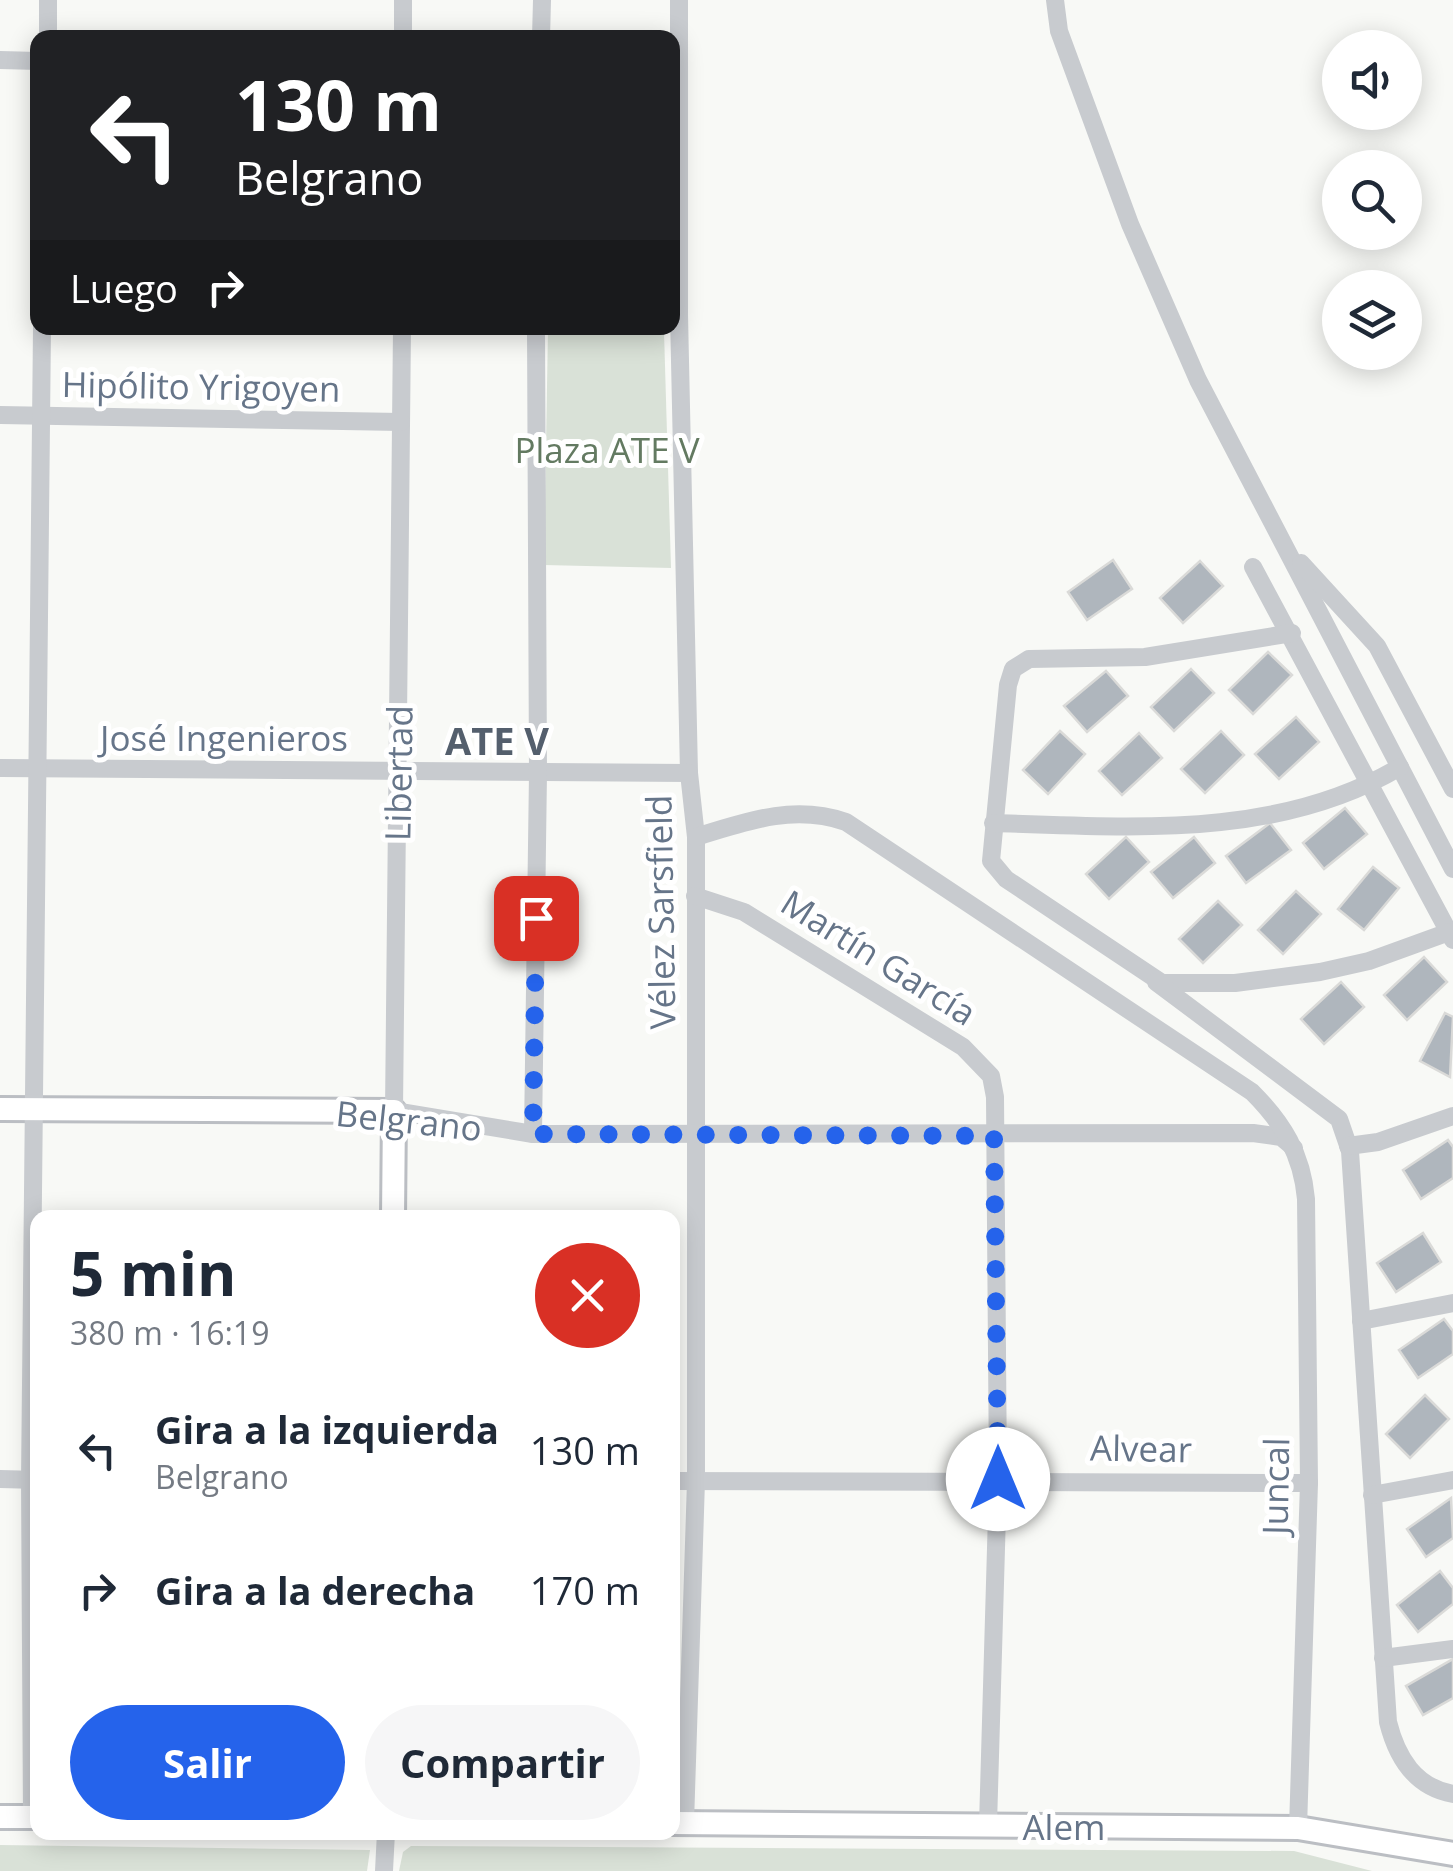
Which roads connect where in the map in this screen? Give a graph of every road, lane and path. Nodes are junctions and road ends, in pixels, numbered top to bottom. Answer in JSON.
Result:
{"nodes":[{"id":1,"x":48,"y":0,"type":"edge"},
{"id":2,"x":404,"y":0,"type":"edge"},
{"id":3,"x":542,"y":0,"type":"edge"},
{"id":4,"x":679,"y":0,"type":"edge"},
{"id":5,"x":1055,"y":0,"type":"edge"},
{"id":6,"x":48,"y":30,"type":"edge"},
{"id":7,"x":403,"y":30,"type":"edge"},
{"id":8,"x":541,"y":30,"type":"edge"},
{"id":9,"x":679,"y":30,"type":"edge"},
{"id":10,"x":0,"y":60,"type":"edge"},
{"id":11,"x":30,"y":61,"type":"edge"},
{"id":12,"x":42,"y":335,"type":"edge"},
{"id":13,"x":402,"y":335,"type":"edge"},
{"id":14,"x":536,"y":335,"type":"edge"},
{"id":15,"x":677,"y":335,"type":"edge"},
{"id":16,"x":0,"y":415,"type":"edge"},
{"id":17,"x":40,"y":416,"type":"junction"},
{"id":18,"x":402,"y":422,"type":"junction"},
{"id":19,"x":1284,"y":544,"type":"junction"},
{"id":20,"x":1253,"y":567,"type":"dead end"},
{"id":21,"x":1292,"y":633,"type":"junction"},
{"id":22,"x":1400,"y":766,"type":"junction"},
{"id":23,"x":0,"y":768,"type":"edge"},
{"id":24,"x":40,"y":769,"type":"junction"},
{"id":25,"x":398,"y":770,"type":"junction"},
{"id":26,"x":538,"y":773,"type":"junction"},
{"id":27,"x":688,"y":773,"type":"junction"},
{"id":28,"x":1371,"y":784,"type":"junction"},
{"id":29,"x":1453,"y":789,"type":"edge"},
{"id":30,"x":993,"y":823,"type":"junction"},
{"id":31,"x":696,"y":837,"type":"junction"},
{"id":32,"x":1453,"y":869,"type":"edge"},
{"id":33,"x":696,"y":896,"type":"junction"},
{"id":34,"x":1451,"y":936,"type":"edge"},
{"id":35,"x":1152,"y":979,"type":"junction"},
{"id":36,"x":0,"y":1109,"type":"edge"},
{"id":37,"x":37,"y":1109,"type":"junction"},
{"id":38,"x":394,"y":1111,"type":"junction"},
{"id":39,"x":1453,"y":1116,"type":"edge"},
{"id":40,"x":533,"y":1134,"type":"junction"},
{"id":41,"x":695,"y":1135,"type":"junction"},
{"id":42,"x":994,"y":1136,"type":"junction"},
{"id":43,"x":1348,"y":1146,"type":"junction"},
{"id":44,"x":1294,"y":1148,"type":"junction"},
{"id":45,"x":36,"y":1210,"type":"edge"},
{"id":46,"x":393,"y":1210,"type":"edge"},
{"id":47,"x":1453,"y":1302,"type":"edge"},
{"id":48,"x":1361,"y":1321,"type":"junction"},
{"id":49,"x":0,"y":1479,"type":"edge"},
{"id":50,"x":998,"y":1479,"type":"junction"},
{"id":51,"x":30,"y":1480,"type":"edge"},
{"id":52,"x":1453,"y":1480,"type":"edge"},
{"id":53,"x":680,"y":1481,"type":"edge"},
{"id":54,"x":696,"y":1481,"type":"junction"},
{"id":55,"x":1309,"y":1483,"type":"junction"},
{"id":56,"x":1372,"y":1494,"type":"junction"},
{"id":57,"x":1453,"y":1649,"type":"edge"},
{"id":58,"x":1384,"y":1658,"type":"junction"},
{"id":59,"x":1453,"y":1794,"type":"edge"},
{"id":60,"x":680,"y":1803,"type":"edge"},
{"id":61,"x":0,"y":1817,"type":"edge"},
{"id":62,"x":30,"y":1818,"type":"edge"},
{"id":63,"x":680,"y":1823,"type":"edge"},
{"id":64,"x":988,"y":1825,"type":"junction"},
{"id":65,"x":1298,"y":1828,"type":"junction"},
{"id":66,"x":386,"y":1840,"type":"edge"},
{"id":67,"x":1453,"y":1854,"type":"edge"},
{"id":68,"x":384,"y":1871,"type":"edge"}],
"edges":[{"from":1,"to":6,"type":"street"},
{"from":2,"to":7,"type":"street"},
{"from":3,"to":8,"type":"street"},
{"from":4,"to":9,"type":"street","name":"Vélez Sarsfield"},
{"from":5,"to":19,"type":"street"},
{"from":10,"to":11,"type":"street"},
{"from":12,"to":17,"type":"street"},
{"from":13,"to":18,"type":"street","name":"Libertad"},
{"from":14,"to":26,"type":"street"},
{"from":15,"to":27,"type":"street","name":"Vélez Sarsfield"},
{"from":16,"to":17,"type":"street","name":"Hipólito Yrigoyen"},
{"from":17,"to":18,"type":"street","name":"Hipólito Yrigoyen"},
{"from":17,"to":24,"type":"street"},
{"from":18,"to":25,"type":"street","name":"Libertad"},
{"from":19,"to":22,"type":"street"},
{"from":19,"to":29,"type":"street"},
{"from":20,"to":21,"type":"street"},
{"from":21,"to":28,"type":"street"},
{"from":21,"to":30,"type":"street"},
{"from":22,"to":28,"type":"street"},
{"from":22,"to":32,"type":"street"},
{"from":23,"to":24,"type":"street","name":"José Ingenieros"},
{"from":24,"to":25,"type":"street","name":"José Ingenieros"},
{"from":24,"to":37,"type":"street"},
{"from":25,"to":26,"type":"street","name":"José Ingenieros"},
{"from":25,"to":38,"type":"street","name":"Libertad"},
{"from":26,"to":27,"type":"street","name":"José Ingenieros"},
{"from":26,"to":40,"type":"street"},
{"from":27,"to":31,"type":"street","name":"Vélez Sarsfield"},
{"from":28,"to":30,"type":"street"},
{"from":28,"to":34,"type":"street"},
{"from":30,"to":35,"type":"street"},
{"from":31,"to":33,"type":"street","name":"Vélez Sarsfield"},
{"from":31,"to":44,"type":"street","name":"Juncal"},
{"from":33,"to":41,"type":"street","name":"Vélez Sarsfield"},
{"from":33,"to":42,"type":"street","name":"Martín García"},
{"from":34,"to":35,"type":"street"},
{"from":35,"to":43,"type":"street"},
{"from":36,"to":37,"type":"main road","name":"Belgrano"},
{"from":37,"to":38,"type":"main road","name":"Belgrano"},
{"from":37,"to":45,"type":"street"},
{"from":38,"to":40,"type":"street","name":"Belgrano"},
{"from":38,"to":46,"type":"main road","name":"Libertad"},
{"from":39,"to":43,"type":"street"},
{"from":40,"to":41,"type":"street","name":"Belgrano"},
{"from":41,"to":42,"type":"street","name":"Belgrano"},
{"from":41,"to":54,"type":"street","name":"Vélez Sarsfield"},
{"from":42,"to":44,"type":"street","name":"Belgrano"},
{"from":42,"to":50,"type":"street","name":"Martín García"},
{"from":43,"to":48,"type":"street"},
{"from":44,"to":55,"type":"street","name":"Juncal"},
{"from":47,"to":48,"type":"street"},
{"from":48,"to":56,"type":"street"},
{"from":49,"to":51,"type":"street"},
{"from":50,"to":54,"type":"street","name":"Alvear"},
{"from":50,"to":55,"type":"street","name":"Alvear"},
{"from":50,"to":64,"type":"street","name":"Martín García"},
{"from":52,"to":56,"type":"street"},
{"from":53,"to":54,"type":"street","name":"Alvear"},
{"from":54,"to":60,"type":"street","name":"Vélez Sarsfield"},
{"from":55,"to":65,"type":"street","name":"Juncal"},
{"from":56,"to":58,"type":"street"},
{"from":57,"to":58,"type":"street"},
{"from":58,"to":59,"type":"street"},
{"from":61,"to":62,"type":"main road"},
{"from":63,"to":64,"type":"main road","name":"Alem"},
{"from":64,"to":65,"type":"main road","name":"Alem"},
{"from":65,"to":67,"type":"main road","name":"Alem"},
{"from":66,"to":68,"type":"street"}]}
